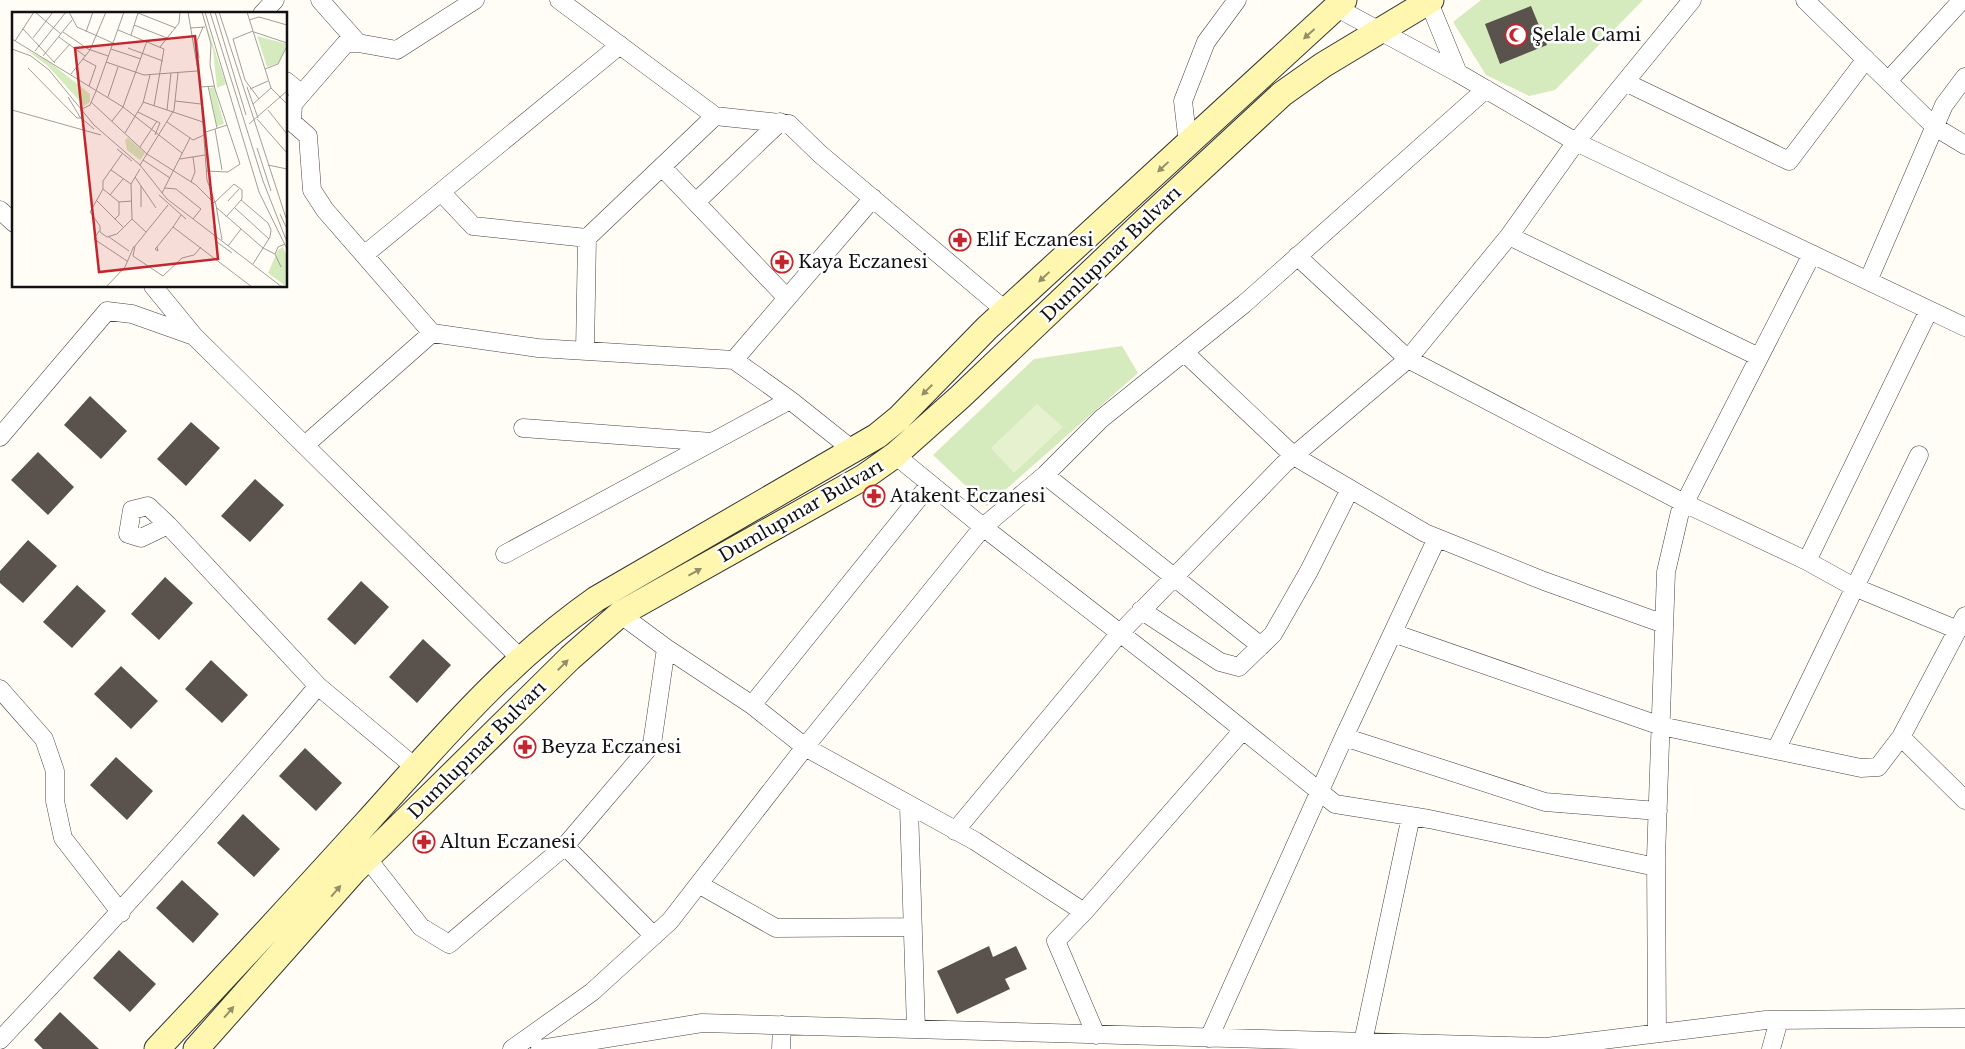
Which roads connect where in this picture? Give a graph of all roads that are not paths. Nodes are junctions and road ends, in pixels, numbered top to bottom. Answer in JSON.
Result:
{"nodes":[{"id":1,"x":275,"y":0,"type":"edge"},
{"id":2,"x":320,"y":0,"type":"edge"},
{"id":3,"x":475,"y":0,"type":"edge"},
{"id":4,"x":560,"y":0,"type":"edge"},
{"id":5,"x":1237,"y":0,"type":"edge"},
{"id":6,"x":1692,"y":0,"type":"edge"},
{"id":7,"x":1805,"y":0,"type":"edge"},
{"id":8,"x":1962,"y":0,"type":"edge"},
{"id":9,"x":1429,"y":1,"type":"edge"},
{"id":10,"x":1341,"y":4,"type":"edge"},
{"id":11,"x":264,"y":12,"type":"edge"},
{"id":12,"x":1380,"y":31,"type":"junction"},
{"id":13,"x":358,"y":43,"type":"junction"},
{"id":14,"x":620,"y":45,"type":"junction"},
{"id":15,"x":1866,"y":59,"type":"junction"},
{"id":16,"x":1458,"y":73,"type":"junction"},
{"id":17,"x":1965,"y":77,"type":"edge"},
{"id":18,"x":1888,"y":81,"type":"junction"},
{"id":19,"x":1625,"y":82,"type":"junction"},
{"id":20,"x":288,"y":83,"type":"edge"},
{"id":21,"x":1486,"y":89,"type":"junction"},
{"id":22,"x":302,"y":94,"type":"junction"},
{"id":23,"x":715,"y":116,"type":"junction"},
{"id":24,"x":780,"y":122,"type":"junction"},
{"id":25,"x":289,"y":125,"type":"edge"},
{"id":26,"x":1935,"y":127,"type":"junction"},
{"id":27,"x":1576,"y":142,"type":"junction"},
{"id":28,"x":1188,"y":144,"type":"junction"},
{"id":29,"x":1965,"y":145,"type":"edge"},
{"id":30,"x":662,"y":167,"type":"junction"},
{"id":31,"x":441,"y":192,"type":"junction"},
{"id":32,"x":873,"y":198,"type":"junction"},
{"id":33,"x":696,"y":202,"type":"junction"},
{"id":34,"x":0,"y":210,"type":"edge"},
{"id":35,"x":12,"y":221,"type":"edge"},
{"id":36,"x":1509,"y":236,"type":"junction"},
{"id":37,"x":587,"y":238,"type":"junction"},
{"id":38,"x":1812,"y":254,"type":"junction"},
{"id":39,"x":364,"y":255,"type":"junction"},
{"id":40,"x":1297,"y":256,"type":"junction"},
{"id":41,"x":1868,"y":281,"type":"junction"},
{"id":42,"x":155,"y":288,"type":"edge"},
{"id":43,"x":787,"y":298,"type":"junction"},
{"id":44,"x":1929,"y":310,"type":"junction"},
{"id":45,"x":1006,"y":311,"type":"junction"},
{"id":46,"x":1965,"y":327,"type":"edge"},
{"id":47,"x":432,"y":333,"type":"junction"},
{"id":48,"x":194,"y":336,"type":"junction"},
{"id":49,"x":585,"y":351,"type":"junction"},
{"id":50,"x":1184,"y":352,"type":"junction"},
{"id":51,"x":1759,"y":357,"type":"junction"},
{"id":52,"x":1408,"y":359,"type":"junction"},
{"id":53,"x":734,"y":360,"type":"junction"},
{"id":54,"x":790,"y":400,"type":"junction"},
{"id":55,"x":523,"y":428,"type":"dead end"},
{"id":56,"x":0,"y":436,"type":"edge"},
{"id":57,"x":712,"y":442,"type":"junction"},
{"id":58,"x":305,"y":445,"type":"junction"},
{"id":59,"x":854,"y":451,"type":"junction"},
{"id":60,"x":895,"y":455,"type":"junction"},
{"id":61,"x":1919,"y":455,"type":"dead end"},
{"id":62,"x":1294,"y":456,"type":"junction"},
{"id":63,"x":1045,"y":475,"type":"junction"},
{"id":64,"x":930,"y":484,"type":"junction"},
{"id":65,"x":1350,"y":489,"type":"junction"},
{"id":66,"x":1684,"y":503,"type":"junction"},
{"id":67,"x":168,"y":525,"type":"dead end"},
{"id":68,"x":983,"y":527,"type":"junction"},
{"id":69,"x":1438,"y":538,"type":"junction"},
{"id":70,"x":505,"y":554,"type":"dead end"},
{"id":71,"x":1807,"y":561,"type":"junction"},
{"id":72,"x":1173,"y":577,"type":"junction"},
{"id":73,"x":1854,"y":587,"type":"junction"},
{"id":74,"x":1141,"y":610,"type":"junction"},
{"id":75,"x":620,"y":614,"type":"junction"},
{"id":76,"x":1961,"y":623,"type":"edge"},
{"id":77,"x":1664,"y":624,"type":"junction"},
{"id":78,"x":1393,"y":633,"type":"junction"},
{"id":79,"x":1119,"y":634,"type":"junction"},
{"id":80,"x":1261,"y":646,"type":"junction"},
{"id":81,"x":666,"y":648,"type":"junction"},
{"id":82,"x":521,"y":659,"type":"junction"},
{"id":83,"x":318,"y":686,"type":"junction"},
{"id":84,"x":0,"y":689,"type":"edge"},
{"id":85,"x":752,"y":706,"type":"junction"},
{"id":86,"x":1661,"y":726,"type":"junction"},
{"id":87,"x":1242,"y":730,"type":"junction"},
{"id":88,"x":1901,"y":737,"type":"junction"},
{"id":89,"x":1344,"y":738,"type":"junction"},
{"id":90,"x":805,"y":747,"type":"junction"},
{"id":91,"x":1776,"y":750,"type":"junction"},
{"id":92,"x":416,"y":768,"type":"junction"},
{"id":93,"x":1319,"y":792,"type":"junction"},
{"id":94,"x":1965,"y":800,"type":"edge"},
{"id":95,"x":910,"y":807,"type":"junction"},
{"id":96,"x":1658,"y":812,"type":"junction"},
{"id":97,"x":1411,"y":816,"type":"junction"},
{"id":98,"x":955,"y":831,"type":"junction"},
{"id":99,"x":566,"y":846,"type":"junction"},
{"id":100,"x":367,"y":858,"type":"junction"},
{"id":101,"x":1656,"y":868,"type":"junction"},
{"id":102,"x":700,"y":885,"type":"junction"},
{"id":103,"x":1084,"y":912,"type":"junction"},
{"id":104,"x":121,"y":913,"type":"junction"},
{"id":105,"x":913,"y":927,"type":"junction"},
{"id":106,"x":654,"y":936,"type":"junction"},
{"id":107,"x":1965,"y":1018,"type":"edge"},
{"id":108,"x":1779,"y":1020,"type":"junction"},
{"id":109,"x":782,"y":1025,"type":"junction"},
{"id":110,"x":916,"y":1030,"type":"junction"},
{"id":111,"x":1657,"y":1033,"type":"junction"},
{"id":112,"x":1209,"y":1038,"type":"junction"},
{"id":113,"x":0,"y":1040,"type":"edge"},
{"id":114,"x":1106,"y":1040,"type":"edge"},
{"id":115,"x":1362,"y":1042,"type":"junction"},
{"id":116,"x":1511,"y":1048,"type":"edge"},
{"id":117,"x":157,"y":1049,"type":"edge"},
{"id":118,"x":196,"y":1049,"type":"edge"},
{"id":119,"x":512,"y":1049,"type":"edge"},
{"id":120,"x":540,"y":1049,"type":"edge"},
{"id":121,"x":781,"y":1049,"type":"edge"},
{"id":122,"x":1770,"y":1049,"type":"edge"}],
"edges":[{"from":1,"to":11,"type":"street"},
{"from":2,"to":13,"type":"street"},
{"from":3,"to":13,"type":"street"},
{"from":4,"to":14,"type":"street"},
{"from":5,"to":28,"type":"street"},
{"from":6,"to":19,"type":"street"},
{"from":7,"to":15,"type":"street"},
{"from":8,"to":18,"type":"street"},
{"from":9,"to":12,"type":"main road","name":"Dumlupınar Bulvarı"},
{"from":9,"to":16,"type":"street"},
{"from":10,"to":12,"type":"street"},
{"from":10,"to":28,"type":"main road","name":"Dumlupınar Bulvarı","one_way":true},
{"from":12,"to":16,"type":"street"},
{"from":12,"to":60,"type":"main road","name":"Dumlupınar Bulvarı"},
{"from":13,"to":22,"type":"street"},
{"from":14,"to":23,"type":"street"},
{"from":14,"to":31,"type":"street"},
{"from":15,"to":18,"type":"street"},
{"from":15,"to":19,"type":"street"},
{"from":16,"to":21,"type":"street"},
{"from":17,"to":26,"type":"street"},
{"from":18,"to":26,"type":"street"},
{"from":19,"to":27,"type":"street"},
{"from":20,"to":22,"type":"street"},
{"from":21,"to":27,"type":"street"},
{"from":21,"to":40,"type":"street"},
{"from":22,"to":25,"type":"street"},
{"from":23,"to":24,"type":"street"},
{"from":23,"to":30,"type":"street"},
{"from":24,"to":32,"type":"street"},
{"from":24,"to":33,"type":"street"},
{"from":25,"to":39,"type":"street"},
{"from":26,"to":29,"type":"street"},
{"from":26,"to":41,"type":"street"},
{"from":27,"to":36,"type":"street"},
{"from":27,"to":38,"type":"street"},
{"from":28,"to":45,"type":"main road","name":"Dumlupınar Bulvarı","one_way":true},
{"from":30,"to":33,"type":"street"},
{"from":30,"to":37,"type":"street"},
{"from":31,"to":37,"type":"street"},
{"from":31,"to":39,"type":"street"},
{"from":32,"to":43,"type":"street"},
{"from":32,"to":45,"type":"street"},
{"from":33,"to":43,"type":"street"},
{"from":34,"to":35,"type":"street"},
{"from":36,"to":51,"type":"street"},
{"from":36,"to":52,"type":"street"},
{"from":37,"to":49,"type":"street"},
{"from":38,"to":41,"type":"street"},
{"from":38,"to":51,"type":"street"},
{"from":39,"to":47,"type":"street"},
{"from":40,"to":50,"type":"street"},
{"from":40,"to":52,"type":"street"},
{"from":41,"to":44,"type":"street"},
{"from":42,"to":48,"type":"street"},
{"from":43,"to":53,"type":"street"},
{"from":44,"to":46,"type":"street"},
{"from":44,"to":71,"type":"street"},
{"from":45,"to":59,"type":"main road","name":"Dumlupınar Bulvarı","one_way":true},
{"from":47,"to":49,"type":"street"},
{"from":47,"to":58,"type":"street"},
{"from":48,"to":56,"type":"street"},
{"from":48,"to":58,"type":"street"},
{"from":49,"to":53,"type":"street"},
{"from":50,"to":62,"type":"street"},
{"from":50,"to":63,"type":"street"},
{"from":51,"to":66,"type":"street"},
{"from":52,"to":62,"type":"street"},
{"from":52,"to":66,"type":"street"},
{"from":53,"to":54,"type":"street"},
{"from":54,"to":57,"type":"street"},
{"from":54,"to":59,"type":"street"},
{"from":55,"to":57,"type":"street"},
{"from":57,"to":70,"type":"street"},
{"from":58,"to":82,"type":"street"},
{"from":59,"to":82,"type":"main road","name":"Dumlupınar Bulvarı"},
{"from":60,"to":64,"type":"street"},
{"from":75,"to":60,"type":"main road","name":"Dumlupınar Bulvarı","one_way":true},
{"from":61,"to":73,"type":"street"},
{"from":62,"to":65,"type":"street"},
{"from":62,"to":72,"type":"street"},
{"from":63,"to":68,"type":"street"},
{"from":63,"to":72,"type":"street"},
{"from":64,"to":68,"type":"street"},
{"from":64,"to":85,"type":"street"},
{"from":65,"to":69,"type":"street"},
{"from":65,"to":80,"type":"street"},
{"from":66,"to":71,"type":"street"},
{"from":66,"to":77,"type":"street"},
{"from":67,"to":83,"type":"street"},
{"from":68,"to":79,"type":"street"},
{"from":68,"to":90,"type":"street"},
{"from":69,"to":77,"type":"street"},
{"from":69,"to":78,"type":"street"},
{"from":71,"to":73,"type":"street"},
{"from":72,"to":74,"type":"street"},
{"from":72,"to":80,"type":"street"},
{"from":73,"to":76,"type":"street"},
{"from":73,"to":91,"type":"street"},
{"from":74,"to":79,"type":"street"},
{"from":74,"to":80,"type":"street"},
{"from":75,"to":81,"type":"street"},
{"from":100,"to":75,"type":"main road","name":"Dumlupınar Bulvarı","one_way":true},
{"from":76,"to":88,"type":"street"},
{"from":77,"to":86,"type":"street"},
{"from":78,"to":86,"type":"street"},
{"from":78,"to":89,"type":"street"},
{"from":79,"to":87,"type":"street"},
{"from":79,"to":98,"type":"street"},
{"from":81,"to":85,"type":"street"},
{"from":81,"to":99,"type":"street"},
{"from":82,"to":92,"type":"main road","name":"Dumlupınar Bulvarı"},
{"from":83,"to":92,"type":"street"},
{"from":83,"to":104,"type":"street"},
{"from":84,"to":104,"type":"street"},
{"from":85,"to":90,"type":"street"},
{"from":86,"to":91,"type":"street"},
{"from":86,"to":96,"type":"street"},
{"from":87,"to":93,"type":"street"},
{"from":87,"to":103,"type":"street"},
{"from":88,"to":91,"type":"street"},
{"from":88,"to":94,"type":"street"},
{"from":89,"to":93,"type":"street"},
{"from":89,"to":96,"type":"street"},
{"from":90,"to":95,"type":"street"},
{"from":90,"to":102,"type":"street"},
{"from":92,"to":117,"type":"main road","name":"Dumlupınar Bulvarı"},
{"from":93,"to":97,"type":"street"},
{"from":93,"to":112,"type":"street"},
{"from":95,"to":98,"type":"street"},
{"from":95,"to":105,"type":"street"},
{"from":96,"to":101,"type":"street"},
{"from":97,"to":101,"type":"street"},
{"from":97,"to":115,"type":"street"},
{"from":98,"to":103,"type":"street"},
{"from":99,"to":100,"type":"street"},
{"from":99,"to":106,"type":"street"},
{"from":118,"to":100,"type":"main road","name":"Dumlupınar Bulvarı","one_way":true},
{"from":101,"to":111,"type":"street"},
{"from":102,"to":105,"type":"street"},
{"from":102,"to":106,"type":"street"},
{"from":103,"to":114,"type":"street"},
{"from":104,"to":113,"type":"street"},
{"from":105,"to":110,"type":"street"},
{"from":106,"to":119,"type":"street"},
{"from":107,"to":108,"type":"street"},
{"from":108,"to":111,"type":"street"},
{"from":108,"to":122,"type":"street"},
{"from":109,"to":110,"type":"street"},
{"from":109,"to":120,"type":"street"},
{"from":109,"to":121,"type":"street"},
{"from":110,"to":114,"type":"street"},
{"from":111,"to":116,"type":"street"},
{"from":112,"to":114,"type":"street"},
{"from":112,"to":115,"type":"street"},
{"from":115,"to":116,"type":"street"}]}
